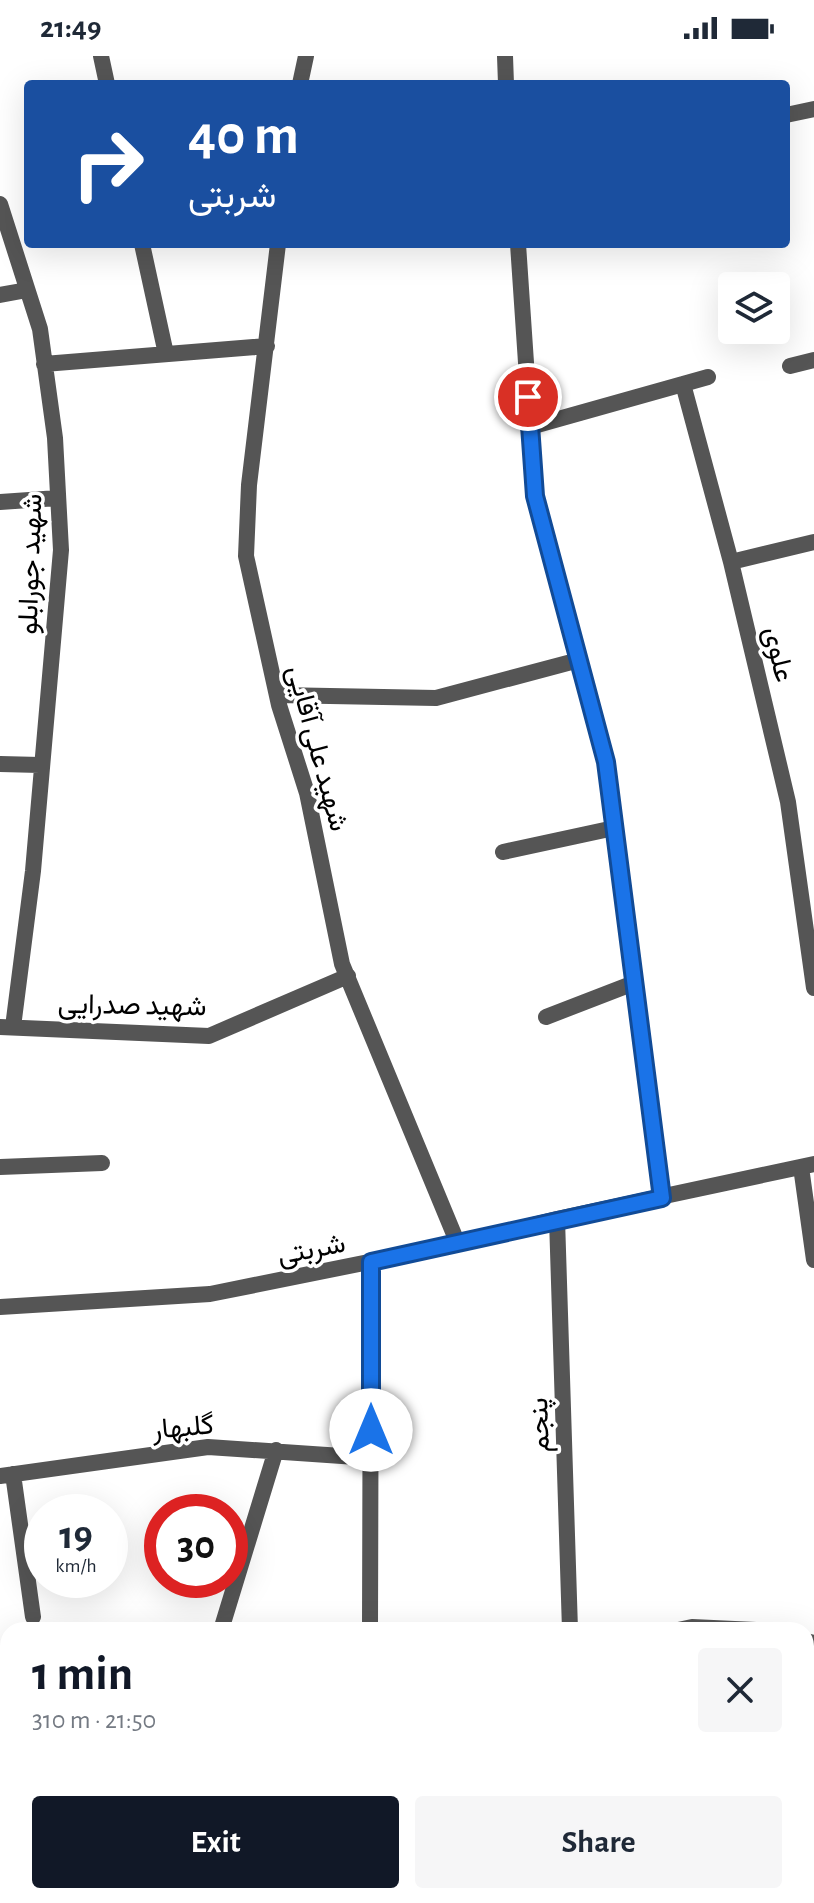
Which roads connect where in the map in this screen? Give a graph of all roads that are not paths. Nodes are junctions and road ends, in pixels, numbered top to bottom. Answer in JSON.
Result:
{"nodes":[{"id":1,"x":101,"y":56,"type":"edge"},
{"id":2,"x":306,"y":56,"type":"edge"},
{"id":3,"x":505,"y":56,"type":"edge"},
{"id":4,"x":106,"y":80,"type":"edge"},
{"id":5,"x":301,"y":80,"type":"edge"},
{"id":6,"x":506,"y":80,"type":"edge"},
{"id":7,"x":814,"y":109,"type":"edge"},
{"id":8,"x":790,"y":114,"type":"edge"},
{"id":9,"x":0,"y":204,"type":"edge"},
{"id":10,"x":143,"y":248,"type":"edge"},
{"id":11,"x":278,"y":248,"type":"edge"},
{"id":12,"x":518,"y":248,"type":"edge"},
{"id":13,"x":27,"y":290,"type":"junction"},
{"id":14,"x":0,"y":295,"type":"edge"},
{"id":15,"x":267,"y":346,"type":"junction"},
{"id":16,"x":166,"y":354,"type":"junction"},
{"id":17,"x":814,"y":360,"type":"edge"},
{"id":18,"x":44,"y":364,"type":"junction"},
{"id":19,"x":790,"y":366,"type":"dead end"},
{"id":20,"x":708,"y":377,"type":"dead end"},
{"id":21,"x":683,"y":384,"type":"junction"},
{"id":22,"x":530,"y":427,"type":"junction"},
{"id":23,"x":58,"y":498,"type":"junction"},
{"id":24,"x":0,"y":502,"type":"edge"},
{"id":25,"x":814,"y":542,"type":"edge"},
{"id":26,"x":731,"y":562,"type":"junction"},
{"id":27,"x":579,"y":660,"type":"junction"},
{"id":28,"x":277,"y":695,"type":"junction"},
{"id":29,"x":0,"y":764,"type":"edge"},
{"id":30,"x":40,"y":765,"type":"junction"},
{"id":31,"x":614,"y":828,"type":"junction"},
{"id":32,"x":503,"y":852,"type":"dead end"},
{"id":33,"x":348,"y":976,"type":"junction"},
{"id":34,"x":634,"y":983,"type":"junction"},
{"id":35,"x":814,"y":988,"type":"edge"},
{"id":36,"x":546,"y":1017,"type":"dead end"},
{"id":37,"x":7,"y":1027,"type":"edge"},
{"id":38,"x":102,"y":1163,"type":"dead end"},
{"id":39,"x":807,"y":1165,"type":"edge"},
{"id":40,"x":0,"y":1167,"type":"edge"},
{"id":41,"x":662,"y":1198,"type":"junction"},
{"id":42,"x":557,"y":1219,"type":"junction"},
{"id":43,"x":458,"y":1244,"type":"junction"},
{"id":44,"x":814,"y":1260,"type":"edge"},
{"id":45,"x":371,"y":1262,"type":"junction"},
{"id":46,"x":0,"y":1307,"type":"edge"},
{"id":47,"x":276,"y":1450,"type":"junction"},
{"id":48,"x":371,"y":1458,"type":"junction"},
{"id":49,"x":6,"y":1475,"type":"edge"},
{"id":50,"x":33,"y":1617,"type":"dead end"},
{"id":51,"x":223,"y":1622,"type":"edge"},
{"id":52,"x":370,"y":1622,"type":"edge"},
{"id":53,"x":570,"y":1622,"type":"edge"}],
"edges":[{"from":1,"to":4,"type":"street"},
{"from":2,"to":5,"type":"street"},
{"from":3,"to":6,"type":"street"},
{"from":7,"to":8,"type":"street"},
{"from":9,"to":13,"type":"street","name":"شهید جورابلو"},
{"from":10,"to":16,"type":"street"},
{"from":11,"to":15,"type":"street","name":"شهید علی آقایی"},
{"from":12,"to":22,"type":"street"},
{"from":13,"to":14,"type":"street"},
{"from":13,"to":18,"type":"street","name":"شهید جورابلو"},
{"from":15,"to":16,"type":"street"},
{"from":15,"to":28,"type":"street","name":"شهید علی آقایی"},
{"from":16,"to":18,"type":"street"},
{"from":17,"to":19,"type":"street"},
{"from":18,"to":23,"type":"street","name":"شهید جورابلو"},
{"from":20,"to":21,"type":"street"},
{"from":21,"to":22,"type":"street"},
{"from":21,"to":26,"type":"street","name":"علوی"},
{"from":22,"to":27,"type":"street"},
{"from":23,"to":24,"type":"street"},
{"from":23,"to":30,"type":"street","name":"شهید جورابلو"},
{"from":25,"to":26,"type":"street"},
{"from":26,"to":35,"type":"street","name":"علوی"},
{"from":27,"to":28,"type":"street"},
{"from":27,"to":31,"type":"street"},
{"from":28,"to":33,"type":"street","name":"شهید علی آقایی"},
{"from":29,"to":30,"type":"street"},
{"from":30,"to":37,"type":"street","name":"شهید جورابلو"},
{"from":31,"to":32,"type":"street"},
{"from":31,"to":34,"type":"street"},
{"from":33,"to":37,"type":"street","name":"شهید صدرایی"},
{"from":33,"to":43,"type":"street","name":"شهید علی آقایی"},
{"from":34,"to":36,"type":"street"},
{"from":34,"to":41,"type":"street"},
{"from":38,"to":40,"type":"street"},
{"from":39,"to":41,"type":"street","name":"شربتی"},
{"from":39,"to":44,"type":"street"},
{"from":41,"to":42,"type":"street","name":"شربتی"},
{"from":42,"to":43,"type":"street","name":"شربتی"},
{"from":42,"to":53,"type":"street","name":"پنجم"},
{"from":43,"to":45,"type":"street","name":"شربتی"},
{"from":45,"to":46,"type":"street","name":"شربتی"},
{"from":45,"to":48,"type":"street"},
{"from":47,"to":48,"type":"street","name":"گلبهار"},
{"from":47,"to":49,"type":"street","name":"گلبهار"},
{"from":47,"to":51,"type":"street"},
{"from":48,"to":52,"type":"street"},
{"from":49,"to":50,"type":"street"}]}
